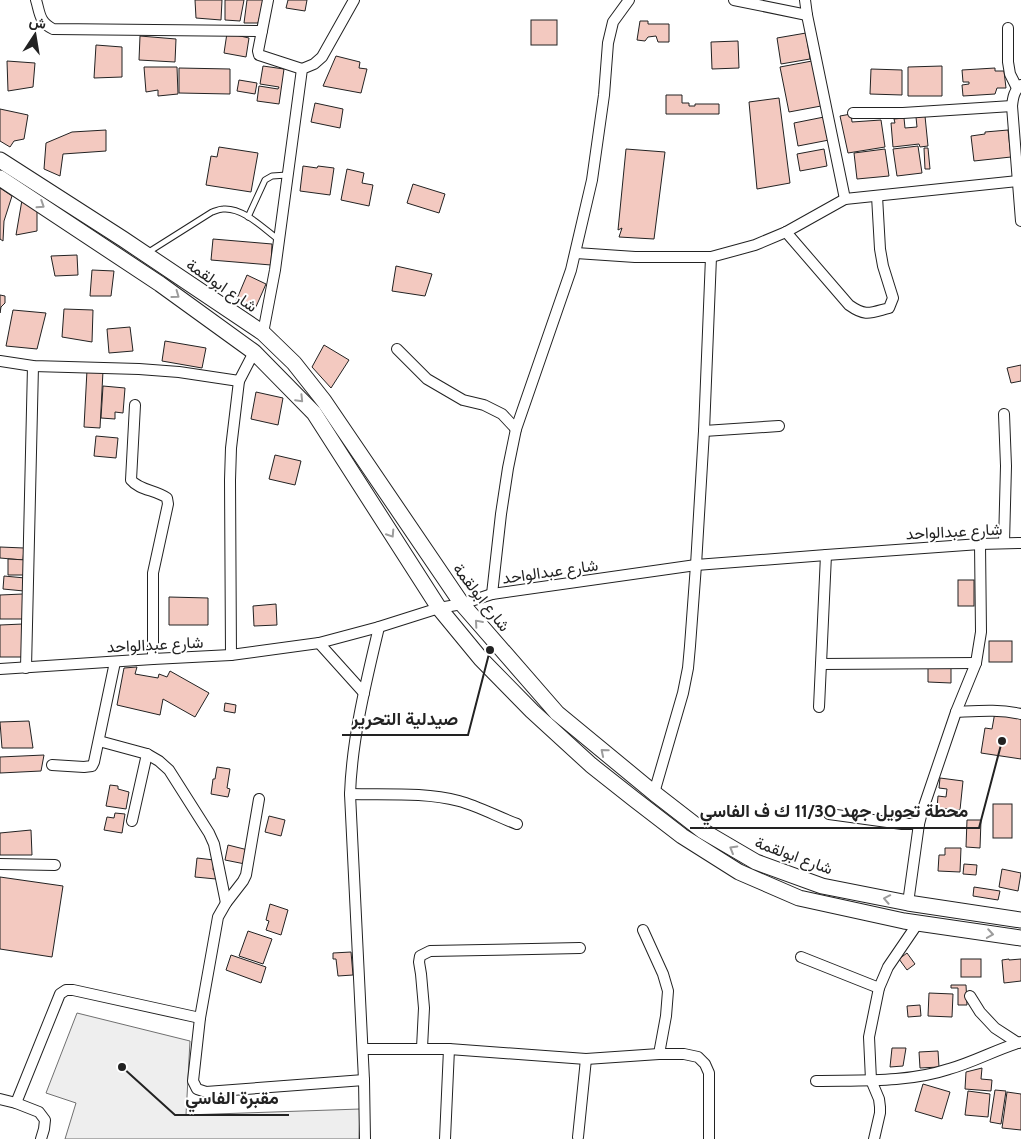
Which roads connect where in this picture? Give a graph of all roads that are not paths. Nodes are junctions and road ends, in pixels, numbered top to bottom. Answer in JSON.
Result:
{"nodes":[{"id":1,"x":36,"y":0,"type":"edge"},
{"id":2,"x":268,"y":0,"type":"edge"},
{"id":3,"x":354,"y":0,"type":"edge"},
{"id":4,"x":629,"y":0,"type":"edge"},
{"id":5,"x":734,"y":0,"type":"edge"},
{"id":6,"x":805,"y":0,"type":"edge"},
{"id":7,"x":807,"y":15,"type":"junction"},
{"id":8,"x":1008,"y":28,"type":"dead end"},
{"id":9,"x":262,"y":31,"type":"junction"},
{"id":10,"x":302,"y":69,"type":"junction"},
{"id":11,"x":1019,"y":87,"type":"edge"},
{"id":12,"x":1012,"y":106,"type":"junction"},
{"id":13,"x":853,"y":113,"type":"dead end"},
{"id":14,"x":0,"y":160,"type":"edge"},
{"id":15,"x":287,"y":175,"type":"junction"},
{"id":16,"x":0,"y":178,"type":"edge"},
{"id":17,"x":1018,"y":181,"type":"junction"},
{"id":18,"x":877,"y":196,"type":"junction"},
{"id":19,"x":845,"y":199,"type":"junction"},
{"id":20,"x":248,"y":217,"type":"junction"},
{"id":21,"x":1021,"y":220,"type":"edge"},
{"id":22,"x":786,"y":232,"type":"junction"},
{"id":23,"x":279,"y":240,"type":"junction"},
{"id":24,"x":576,"y":253,"type":"junction"},
{"id":25,"x":145,"y":254,"type":"junction"},
{"id":26,"x":711,"y":258,"type":"junction"},
{"id":27,"x":262,"y":333,"type":"junction"},
{"id":28,"x":397,"y":349,"type":"dead end"},
{"id":29,"x":254,"y":352,"type":"junction"},
{"id":30,"x":0,"y":361,"type":"edge"},
{"id":31,"x":33,"y":366,"type":"junction"},
{"id":32,"x":239,"y":381,"type":"junction"},
{"id":33,"x":135,"y":404,"type":"dead end"},
{"id":34,"x":1004,"y":414,"type":"dead end"},
{"id":35,"x":779,"y":426,"type":"dead end"},
{"id":36,"x":516,"y":429,"type":"junction"},
{"id":37,"x":704,"y":430,"type":"junction"},
{"id":38,"x":1004,"y":543,"type":"junction"},
{"id":39,"x":1021,"y":543,"type":"edge"},
{"id":40,"x":980,"y":544,"type":"junction"},
{"id":41,"x":826,"y":554,"type":"junction"},
{"id":42,"x":696,"y":565,"type":"junction"},
{"id":43,"x":492,"y":594,"type":"junction"},
{"id":44,"x":462,"y":604,"type":"junction"},
{"id":45,"x":439,"y":608,"type":"junction"},
{"id":46,"x":379,"y":627,"type":"junction"},
{"id":47,"x":319,"y":643,"type":"junction"},
{"id":48,"x":231,"y":655,"type":"junction"},
{"id":49,"x":153,"y":659,"type":"junction"},
{"id":50,"x":115,"y":662,"type":"junction"},
{"id":51,"x":976,"y":663,"type":"junction"},
{"id":52,"x":820,"y":664,"type":"junction"},
{"id":53,"x":26,"y":668,"type":"junction"},
{"id":54,"x":0,"y":670,"type":"edge"},
{"id":55,"x":364,"y":693,"type":"junction"},
{"id":56,"x":819,"y":707,"type":"dead end"},
{"id":57,"x":956,"y":712,"type":"junction"},
{"id":58,"x":1021,"y":714,"type":"edge"},
{"id":59,"x":99,"y":741,"type":"junction"},
{"id":60,"x":147,"y":754,"type":"junction"},
{"id":61,"x":52,"y":765,"type":"dead end"},
{"id":62,"x":654,"y":793,"type":"junction"},
{"id":63,"x":350,"y":794,"type":"junction"},
{"id":64,"x":259,"y":800,"type":"dead end"},
{"id":65,"x":829,"y":814,"type":"dead end"},
{"id":66,"x":132,"y":821,"type":"dead end"},
{"id":67,"x":517,"y":824,"type":"dead end"},
{"id":68,"x":919,"y":824,"type":"junction"},
{"id":69,"x":0,"y":864,"type":"edge"},
{"id":70,"x":55,"y":865,"type":"dead end"},
{"id":71,"x":226,"y":903,"type":"junction"},
{"id":72,"x":908,"y":903,"type":"junction"},
{"id":73,"x":1021,"y":920,"type":"edge"},
{"id":74,"x":918,"y":923,"type":"junction"},
{"id":75,"x":643,"y":930,"type":"dead end"},
{"id":76,"x":1021,"y":938,"type":"edge"},
{"id":77,"x":580,"y":948,"type":"dead end"},
{"id":78,"x":801,"y":956,"type":"dead end"},
{"id":79,"x":879,"y":988,"type":"junction"},
{"id":80,"x":970,"y":996,"type":"dead end"},
{"id":81,"x":200,"y":1018,"type":"junction"},
{"id":82,"x":1019,"y":1042,"type":"edge"},
{"id":83,"x":422,"y":1048,"type":"junction"},
{"id":84,"x":363,"y":1049,"type":"junction"},
{"id":85,"x":449,"y":1049,"type":"junction"},
{"id":86,"x":659,"y":1054,"type":"junction"},
{"id":87,"x":586,"y":1059,"type":"junction"},
{"id":88,"x":364,"y":1080,"type":"junction"},
{"id":89,"x":871,"y":1080,"type":"junction"},
{"id":90,"x":816,"y":1081,"type":"dead end"},
{"id":91,"x":0,"y":1098,"type":"edge"},
{"id":92,"x":16,"y":1103,"type":"junction"},
{"id":93,"x":578,"y":1136,"type":"dead end"},
{"id":94,"x":41,"y":1139,"type":"edge"},
{"id":95,"x":365,"y":1139,"type":"edge"},
{"id":96,"x":445,"y":1139,"type":"edge"},
{"id":97,"x":709,"y":1139,"type":"edge"},
{"id":98,"x":874,"y":1139,"type":"edge"}],
"edges":[{"from":1,"to":9,"type":"street"},
{"from":2,"to":9,"type":"street"},
{"from":3,"to":10,"type":"street"},
{"from":4,"to":24,"type":"street"},
{"from":5,"to":7,"type":"street"},
{"from":6,"to":7,"type":"street"},
{"from":7,"to":19,"type":"street"},
{"from":8,"to":11,"type":"street"},
{"from":9,"to":10,"type":"street"},
{"from":10,"to":15,"type":"street"},
{"from":11,"to":12,"type":"street"},
{"from":12,"to":13,"type":"street"},
{"from":12,"to":17,"type":"street"},
{"from":14,"to":25,"type":"street","name":"شارع ابولقمة"},
{"from":15,"to":20,"type":"lane"},
{"from":15,"to":23,"type":"street"},
{"from":16,"to":29,"type":"street","name":"شارع ابولقمة","one_way":true},
{"from":17,"to":18,"type":"street"},
{"from":17,"to":21,"type":"street"},
{"from":18,"to":19,"type":"street"},
{"from":18,"to":22,"type":"street"},
{"from":19,"to":22,"type":"street"},
{"from":20,"to":23,"type":"lane"},
{"from":20,"to":25,"type":"lane"},
{"from":22,"to":26,"type":"street"},
{"from":23,"to":27,"type":"street"},
{"from":24,"to":26,"type":"street"},
{"from":24,"to":36,"type":"street"},
{"from":25,"to":27,"type":"street","name":"شارع ابولقمة"},
{"from":26,"to":37,"type":"street"},
{"from":27,"to":44,"type":"street","name":"شارع ابولقمة"},
{"from":28,"to":36,"type":"street"},
{"from":29,"to":32,"type":"street"},
{"from":29,"to":45,"type":"street","name":"شارع ابولقمة","one_way":true},
{"from":30,"to":31,"type":"street"},
{"from":31,"to":32,"type":"street"},
{"from":31,"to":53,"type":"street"},
{"from":32,"to":48,"type":"street"},
{"from":33,"to":49,"type":"street"},
{"from":34,"to":38,"type":"street"},
{"from":35,"to":37,"type":"street"},
{"from":36,"to":43,"type":"street"},
{"from":37,"to":42,"type":"street"},
{"from":38,"to":39,"type":"street","name":"شارع عبدالواحد"},
{"from":38,"to":40,"type":"street","name":"شارع عبدالواحد"},
{"from":40,"to":41,"type":"street","name":"شارع عبدالواحد"},
{"from":40,"to":51,"type":"street"},
{"from":41,"to":42,"type":"street","name":"شارع عبدالواحد"},
{"from":41,"to":52,"type":"street"},
{"from":42,"to":43,"type":"street","name":"شارع عبدالواحد"},
{"from":42,"to":62,"type":"street"},
{"from":43,"to":44,"type":"street","name":"شارع عبدالواحد"},
{"from":44,"to":45,"type":"street","name":"شارع عبدالواحد"},
{"from":62,"to":44,"type":"street","name":"شارع ابولقمة","one_way":true},
{"from":45,"to":46,"type":"street","name":"شارع عبدالواحد"},
{"from":45,"to":74,"type":"street","name":"شارع ابولقمة"},
{"from":46,"to":47,"type":"street","name":"شارع عبدالواحد"},
{"from":46,"to":55,"type":"street"},
{"from":47,"to":48,"type":"street","name":"شارع عبدالواحد"},
{"from":47,"to":55,"type":"street"},
{"from":48,"to":49,"type":"street","name":"شارع عبدالواحد"},
{"from":49,"to":50,"type":"street","name":"شارع عبدالواحد"},
{"from":50,"to":53,"type":"street","name":"شارع عبدالواحد"},
{"from":50,"to":59,"type":"street"},
{"from":51,"to":52,"type":"street"},
{"from":51,"to":57,"type":"street"},
{"from":52,"to":56,"type":"street"},
{"from":53,"to":54,"type":"street","name":"شارع عبدالواحد"},
{"from":55,"to":63,"type":"street"},
{"from":57,"to":58,"type":"street"},
{"from":57,"to":68,"type":"street"},
{"from":59,"to":60,"type":"street"},
{"from":59,"to":61,"type":"street"},
{"from":60,"to":66,"type":"street"},
{"from":60,"to":71,"type":"street"},
{"from":72,"to":62,"type":"street","name":"شارع ابولقمة","one_way":true},
{"from":63,"to":67,"type":"street"},
{"from":63,"to":84,"type":"street"},
{"from":64,"to":71,"type":"street"},
{"from":65,"to":68,"type":"street"},
{"from":68,"to":72,"type":"street"},
{"from":69,"to":70,"type":"street"},
{"from":71,"to":81,"type":"street"},
{"from":72,"to":73,"type":"street","name":"شارع ابولقمة"},
{"from":74,"to":76,"type":"street","name":"شارع ابولقمة","one_way":true},
{"from":74,"to":79,"type":"street"},
{"from":75,"to":86,"type":"street"},
{"from":77,"to":83,"type":"street"},
{"from":78,"to":79,"type":"street"},
{"from":79,"to":89,"type":"street"},
{"from":80,"to":82,"type":"street"},
{"from":81,"to":88,"type":"street"},
{"from":81,"to":92,"type":"street"},
{"from":82,"to":89,"type":"street"},
{"from":83,"to":84,"type":"street"},
{"from":83,"to":85,"type":"street"},
{"from":84,"to":88,"type":"street"},
{"from":85,"to":87,"type":"street"},
{"from":85,"to":96,"type":"street"},
{"from":86,"to":87,"type":"street"},
{"from":86,"to":97,"type":"street"},
{"from":87,"to":93,"type":"street"},
{"from":88,"to":95,"type":"street"},
{"from":89,"to":90,"type":"street"},
{"from":89,"to":98,"type":"street"},
{"from":91,"to":92,"type":"street"},
{"from":92,"to":94,"type":"street"}]}
